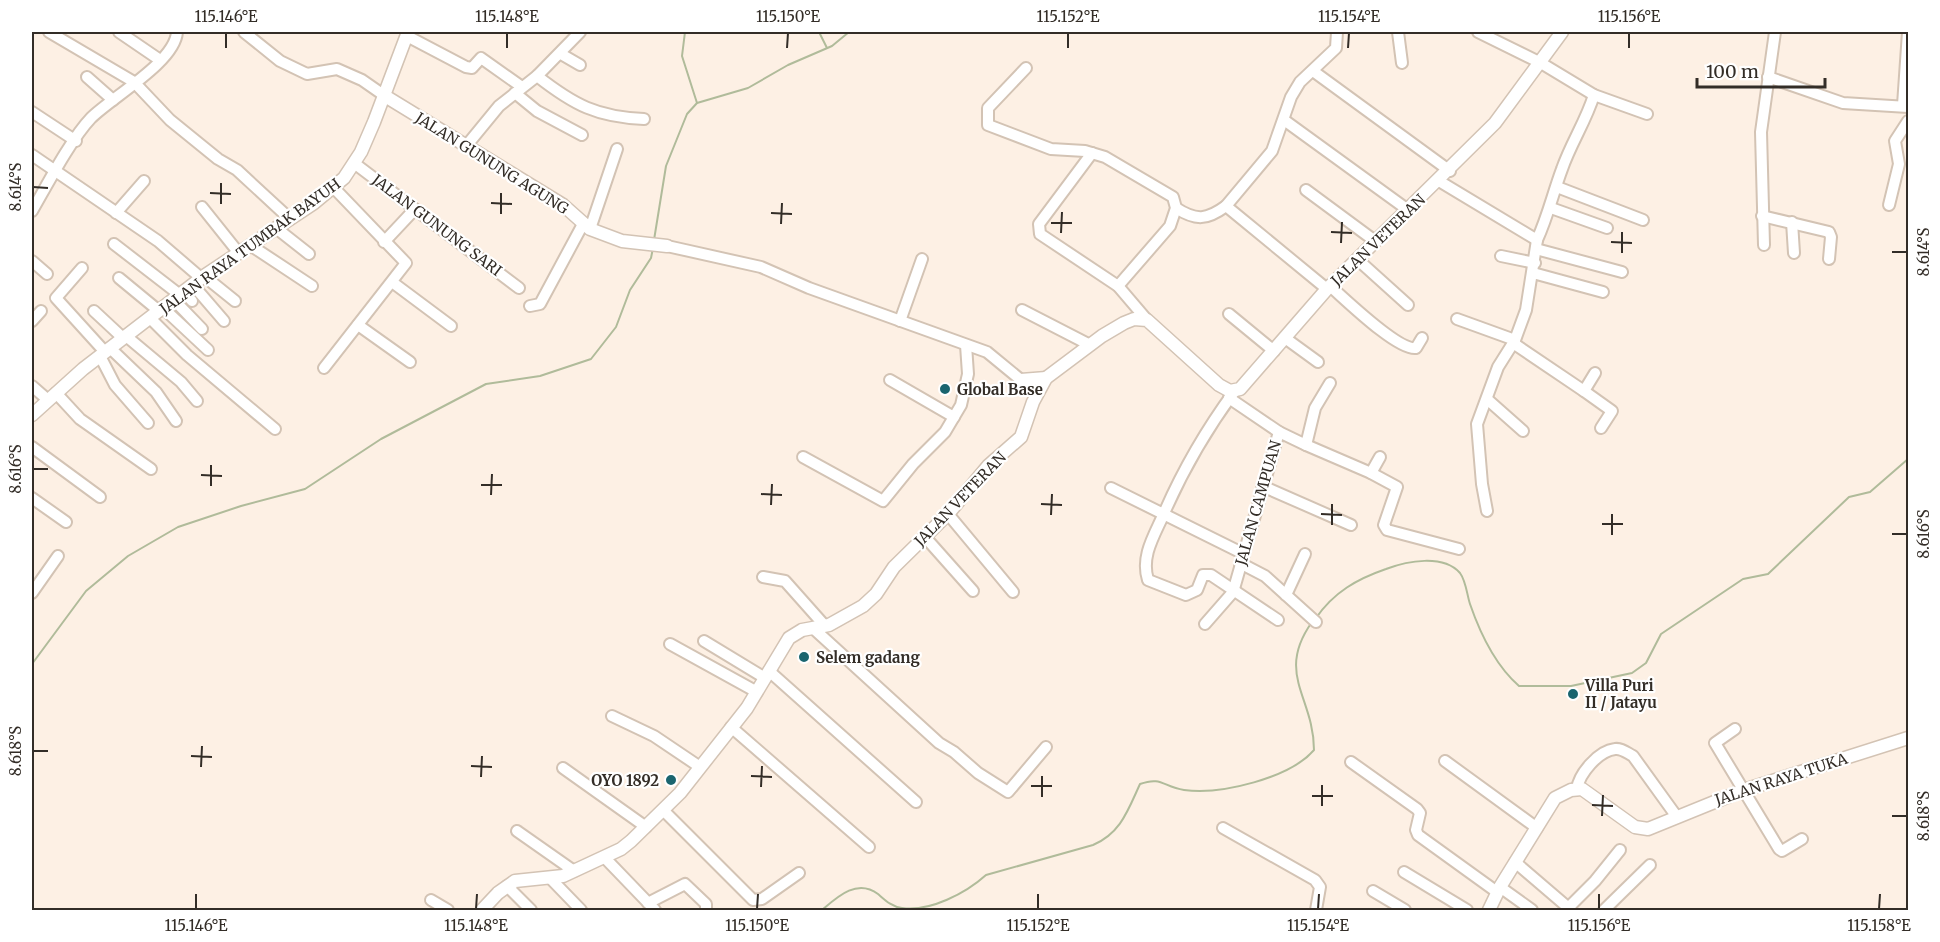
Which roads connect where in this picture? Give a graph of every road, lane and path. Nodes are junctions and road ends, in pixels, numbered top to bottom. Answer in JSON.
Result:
{"nodes":[{"id":1,"x":119,"y":32,"type":"edge"},
{"id":2,"x":177,"y":32,"type":"edge"},
{"id":3,"x":244,"y":32,"type":"edge"},
{"id":4,"x":580,"y":32,"type":"edge"},
{"id":5,"x":1337,"y":32,"type":"edge"},
{"id":6,"x":1398,"y":32,"type":"edge"},
{"id":7,"x":1562,"y":32,"type":"edge"},
{"id":8,"x":1775,"y":32,"type":"edge"},
{"id":9,"x":1908,"y":32,"type":"edge"},
{"id":10,"x":55,"y":33,"type":"edge"},
{"id":11,"x":1485,"y":33,"type":"edge"},
{"id":12,"x":408,"y":34,"type":"edge"},
{"id":13,"x":561,"y":54,"type":"junction"},
{"id":14,"x":160,"y":60,"type":"junction"},
{"id":15,"x":1402,"y":63,"type":"dead end"},
{"id":16,"x":1541,"y":63,"type":"junction"},
{"id":17,"x":580,"y":66,"type":"dead end"},
{"id":18,"x":1026,"y":68,"type":"dead end"},
{"id":19,"x":1313,"y":70,"type":"junction"},
{"id":20,"x":537,"y":76,"type":"junction"},
{"id":21,"x":87,"y":77,"type":"dead end"},
{"id":22,"x":1768,"y":77,"type":"junction"},
{"id":23,"x":134,"y":82,"type":"junction"},
{"id":24,"x":519,"y":90,"type":"junction"},
{"id":25,"x":1594,"y":95,"type":"junction"},
{"id":26,"x":385,"y":96,"type":"junction"},
{"id":27,"x":113,"y":100,"type":"junction"},
{"id":28,"x":1906,"y":106,"type":"edge"},
{"id":29,"x":32,"y":112,"type":"edge"},
{"id":30,"x":1647,"y":114,"type":"dead end"},
{"id":31,"x":644,"y":119,"type":"dead end"},
{"id":32,"x":1284,"y":120,"type":"junction"},
{"id":33,"x":1908,"y":121,"type":"edge"},
{"id":34,"x":582,"y":135,"type":"dead end"},
{"id":35,"x":76,"y":141,"type":"junction"},
{"id":36,"x":467,"y":145,"type":"junction"},
{"id":37,"x":617,"y":149,"type":"dead end"},
{"id":38,"x":1092,"y":153,"type":"junction"},
{"id":39,"x":32,"y":155,"type":"edge"},
{"id":40,"x":354,"y":163,"type":"junction"},
{"id":41,"x":56,"y":171,"type":"junction"},
{"id":42,"x":1450,"y":171,"type":"junction"},
{"id":43,"x":1439,"y":181,"type":"junction"},
{"id":44,"x":144,"y":182,"type":"dead end"},
{"id":45,"x":1557,"y":187,"type":"junction"},
{"id":46,"x":334,"y":188,"type":"junction"},
{"id":47,"x":1306,"y":190,"type":"dead end"},
{"id":48,"x":1226,"y":206,"type":"junction"},
{"id":49,"x":1889,"y":206,"type":"dead end"},
{"id":50,"x":202,"y":207,"type":"dead end"},
{"id":51,"x":1176,"y":208,"type":"junction"},
{"id":52,"x":1551,"y":208,"type":"junction"},
{"id":53,"x":415,"y":209,"type":"junction"},
{"id":54,"x":1408,"y":210,"type":"junction"},
{"id":55,"x":32,"y":211,"type":"edge"},
{"id":56,"x":116,"y":213,"type":"junction"},
{"id":57,"x":1762,"y":216,"type":"junction"},
{"id":58,"x":290,"y":219,"type":"junction"},
{"id":59,"x":1643,"y":220,"type":"dead end"},
{"id":60,"x":1792,"y":222,"type":"junction"},
{"id":61,"x":586,"y":226,"type":"junction"},
{"id":62,"x":276,"y":228,"type":"junction"},
{"id":63,"x":1607,"y":228,"type":"dead end"},
{"id":64,"x":1375,"y":241,"type":"junction"},
{"id":65,"x":384,"y":242,"type":"junction"},
{"id":66,"x":114,"y":244,"type":"dead end"},
{"id":67,"x":1537,"y":244,"type":"junction"},
{"id":68,"x":250,"y":245,"type":"junction"},
{"id":69,"x":1764,"y":245,"type":"dead end"},
{"id":70,"x":667,"y":246,"type":"joint"},
{"id":71,"x":238,"y":252,"type":"junction"},
{"id":72,"x":1794,"y":253,"type":"dead end"},
{"id":73,"x":309,"y":254,"type":"dead end"},
{"id":74,"x":1501,"y":256,"type":"dead end"},
{"id":75,"x":922,"y":259,"type":"dead end"},
{"id":76,"x":1357,"y":259,"type":"junction"},
{"id":77,"x":1829,"y":259,"type":"dead end"},
{"id":78,"x":32,"y":261,"type":"edge"},
{"id":79,"x":82,"y":268,"type":"dead end"},
{"id":80,"x":1534,"y":268,"type":"junction"},
{"id":81,"x":1622,"y":272,"type":"dead end"},
{"id":82,"x":48,"y":274,"type":"dead end"},
{"id":83,"x":119,"y":278,"type":"dead end"},
{"id":84,"x":392,"y":282,"type":"junction"},
{"id":85,"x":312,"y":286,"type":"dead end"},
{"id":86,"x":1118,"y":286,"type":"junction"},
{"id":87,"x":519,"y":288,"type":"dead end"},
{"id":88,"x":1331,"y":288,"type":"junction"},
{"id":89,"x":190,"y":290,"type":"junction"},
{"id":90,"x":1603,"y":292,"type":"dead end"},
{"id":91,"x":235,"y":301,"type":"dead end"},
{"id":92,"x":1408,"y":304,"type":"dead end"},
{"id":93,"x":530,"y":306,"type":"dead end"},
{"id":94,"x":1022,"y":310,"type":"dead end"},
{"id":95,"x":41,"y":311,"type":"dead end"},
{"id":96,"x":94,"y":311,"type":"dead end"},
{"id":97,"x":158,"y":313,"type":"junction"},
{"id":98,"x":1229,"y":314,"type":"dead end"},
{"id":99,"x":1457,"y":319,"type":"dead end"},
{"id":100,"x":1147,"y":320,"type":"junction"},
{"id":101,"x":32,"y":321,"type":"edge"},
{"id":102,"x":224,"y":321,"type":"dead end"},
{"id":103,"x":900,"y":321,"type":"junction"},
{"id":104,"x":358,"y":325,"type":"junction"},
{"id":105,"x":451,"y":326,"type":"dead end"},
{"id":106,"x":202,"y":329,"type":"dead end"},
{"id":107,"x":124,"y":337,"type":"junction"},
{"id":108,"x":1285,"y":338,"type":"junction"},
{"id":109,"x":1422,"y":338,"type":"dead end"},
{"id":110,"x":1514,"y":342,"type":"junction"},
{"id":111,"x":966,"y":345,"type":"junction"},
{"id":112,"x":1090,"y":345,"type":"junction"},
{"id":113,"x":208,"y":350,"type":"dead end"},
{"id":114,"x":1274,"y":351,"type":"junction"},
{"id":115,"x":105,"y":352,"type":"junction"},
{"id":116,"x":410,"y":362,"type":"dead end"},
{"id":117,"x":1318,"y":362,"type":"dead end"},
{"id":118,"x":324,"y":368,"type":"dead end"},
{"id":119,"x":1595,"y":373,"type":"dead end"},
{"id":120,"x":1046,"y":378,"type":"junction"},
{"id":121,"x":1021,"y":380,"type":"junction"},
{"id":122,"x":890,"y":381,"type":"dead end"},
{"id":123,"x":1330,"y":383,"type":"dead end"},
{"id":124,"x":32,"y":386,"type":"edge"},
{"id":125,"x":1584,"y":391,"type":"junction"},
{"id":126,"x":1231,"y":395,"type":"junction"},
{"id":127,"x":52,"y":396,"type":"junction"},
{"id":128,"x":1488,"y":400,"type":"junction"},
{"id":129,"x":198,"y":401,"type":"dead end"},
{"id":130,"x":1033,"y":402,"type":"junction"},
{"id":131,"x":32,"y":415,"type":"edge"},
{"id":132,"x":954,"y":417,"type":"junction"},
{"id":133,"x":176,"y":421,"type":"dead end"},
{"id":134,"x":148,"y":423,"type":"dead end"},
{"id":135,"x":1601,"y":428,"type":"dead end"},
{"id":136,"x":275,"y":429,"type":"dead end"},
{"id":137,"x":1523,"y":431,"type":"dead end"},
{"id":138,"x":1279,"y":432,"type":"junction"},
{"id":139,"x":1306,"y":446,"type":"junction"},
{"id":140,"x":32,"y":447,"type":"edge"},
{"id":141,"x":803,"y":457,"type":"dead end"},
{"id":142,"x":1380,"y":457,"type":"dead end"},
{"id":143,"x":151,"y":469,"type":"dead end"},
{"id":144,"x":1371,"y":473,"type":"junction"},
{"id":145,"x":1262,"y":486,"type":"junction"},
{"id":146,"x":1111,"y":488,"type":"dead end"},
{"id":147,"x":100,"y":497,"type":"dead end"},
{"id":148,"x":32,"y":498,"type":"edge"},
{"id":149,"x":1487,"y":511,"type":"dead end"},
{"id":150,"x":948,"y":514,"type":"junction"},
{"id":151,"x":1164,"y":514,"type":"junction"},
{"id":152,"x":66,"y":522,"type":"dead end"},
{"id":153,"x":1351,"y":525,"type":"dead end"},
{"id":154,"x":925,"y":537,"type":"junction"},
{"id":155,"x":1459,"y":549,"type":"dead end"},
{"id":156,"x":1305,"y":554,"type":"dead end"},
{"id":157,"x":58,"y":556,"type":"dead end"},
{"id":158,"x":1241,"y":558,"type":"junction"},
{"id":159,"x":763,"y":577,"type":"dead end"},
{"id":160,"x":974,"y":591,"type":"dead end"},
{"id":161,"x":1013,"y":592,"type":"dead end"},
{"id":162,"x":1233,"y":592,"type":"junction"},
{"id":163,"x":32,"y":593,"type":"edge"},
{"id":164,"x":1286,"y":595,"type":"junction"},
{"id":165,"x":1278,"y":620,"type":"dead end"},
{"id":166,"x":1316,"y":622,"type":"dead end"},
{"id":167,"x":1206,"y":624,"type":"dead end"},
{"id":168,"x":819,"y":628,"type":"junction"},
{"id":169,"x":704,"y":641,"type":"dead end"},
{"id":170,"x":670,"y":644,"type":"dead end"},
{"id":171,"x":767,"y":675,"type":"junction"},
{"id":172,"x":757,"y":692,"type":"junction"},
{"id":173,"x":612,"y":716,"type":"dead end"},
{"id":174,"x":731,"y":727,"type":"junction"},
{"id":175,"x":1735,"y":729,"type":"dead end"},
{"id":176,"x":1908,"y":738,"type":"edge"},
{"id":177,"x":1046,"y":747,"type":"dead end"},
{"id":178,"x":1445,"y":761,"type":"dead end"},
{"id":179,"x":1351,"y":762,"type":"dead end"},
{"id":180,"x":700,"y":767,"type":"junction"},
{"id":181,"x":563,"y":768,"type":"dead end"},
{"id":182,"x":1576,"y":789,"type":"junction"},
{"id":183,"x":1744,"y":790,"type":"junction"},
{"id":184,"x":916,"y":802,"type":"dead end"},
{"id":185,"x":664,"y":811,"type":"junction"},
{"id":186,"x":1677,"y":817,"type":"junction"},
{"id":187,"x":646,"y":827,"type":"junction"},
{"id":188,"x":1223,"y":828,"type":"dead end"},
{"id":189,"x":1537,"y":828,"type":"junction"},
{"id":190,"x":517,"y":831,"type":"dead end"},
{"id":191,"x":1802,"y":839,"type":"dead end"},
{"id":192,"x":869,"y":847,"type":"dead end"},
{"id":193,"x":1620,"y":850,"type":"dead end"},
{"id":194,"x":604,"y":857,"type":"junction"},
{"id":195,"x":1515,"y":862,"type":"junction"},
{"id":196,"x":1650,"y":865,"type":"dead end"},
{"id":197,"x":574,"y":871,"type":"junction"},
{"id":198,"x":1404,"y":872,"type":"dead end"},
{"id":199,"x":799,"y":873,"type":"dead end"},
{"id":200,"x":551,"y":879,"type":"junction"},
{"id":201,"x":507,"y":886,"type":"junction"},
{"id":202,"x":1499,"y":890,"type":"junction"},
{"id":203,"x":1373,"y":891,"type":"dead end"},
{"id":204,"x":431,"y":900,"type":"dead end"},
{"id":205,"x":652,"y":907,"type":"edge"},
{"id":206,"x":1570,"y":909,"type":"edge"},
{"id":207,"x":448,"y":910,"type":"edge"},
{"id":208,"x":482,"y":910,"type":"edge"},
{"id":209,"x":531,"y":910,"type":"edge"},
{"id":210,"x":581,"y":910,"type":"edge"},
{"id":211,"x":706,"y":910,"type":"edge"},
{"id":212,"x":1316,"y":910,"type":"edge"},
{"id":213,"x":1405,"y":910,"type":"edge"},
{"id":214,"x":1467,"y":910,"type":"edge"},
{"id":215,"x":1489,"y":910,"type":"edge"},
{"id":216,"x":1532,"y":910,"type":"edge"},
{"id":217,"x":1604,"y":910,"type":"edge"}],
"edges":[{"from":1,"to":14,"type":"street"},
{"from":2,"to":14,"type":"street"},
{"from":3,"to":26,"type":"street"},
{"from":4,"to":13,"type":"street"},
{"from":5,"to":19,"type":"street"},
{"from":6,"to":15,"type":"street"},
{"from":7,"to":16,"type":"street","name":"JALAN VETERAN"},
{"from":8,"to":22,"type":"street"},
{"from":9,"to":28,"type":"street"},
{"from":10,"to":23,"type":"street"},
{"from":11,"to":16,"type":"street"},
{"from":12,"to":24,"type":"street"},
{"from":12,"to":26,"type":"street","name":"JALAN RAYA TUMBAK BAYUH"},
{"from":13,"to":17,"type":"street"},
{"from":13,"to":20,"type":"street"},
{"from":14,"to":23,"type":"street"},
{"from":16,"to":25,"type":"street"},
{"from":16,"to":42,"type":"street","name":"JALAN VETERAN"},
{"from":18,"to":38,"type":"street"},
{"from":19,"to":32,"type":"street"},
{"from":19,"to":42,"type":"street"},
{"from":20,"to":24,"type":"street"},
{"from":20,"to":31,"type":"street"},
{"from":21,"to":27,"type":"street"},
{"from":22,"to":28,"type":"street"},
{"from":22,"to":57,"type":"street"},
{"from":23,"to":27,"type":"street"},
{"from":23,"to":58,"type":"street"},
{"from":24,"to":34,"type":"street"},
{"from":24,"to":36,"type":"street"},
{"from":25,"to":30,"type":"street"},
{"from":25,"to":45,"type":"street"},
{"from":26,"to":36,"type":"street","name":"JALAN GUNUNG AGUNG"},
{"from":26,"to":40,"type":"street","name":"JALAN RAYA TUMBAK BAYUH"},
{"from":27,"to":35,"type":"street"},
{"from":29,"to":35,"type":"street"},
{"from":32,"to":48,"type":"street"},
{"from":32,"to":54,"type":"street"},
{"from":33,"to":49,"type":"street"},
{"from":35,"to":41,"type":"street"},
{"from":36,"to":61,"type":"street","name":"JALAN GUNUNG AGUNG"},
{"from":37,"to":61,"type":"street"},
{"from":38,"to":51,"type":"street"},
{"from":38,"to":86,"type":"street"},
{"from":39,"to":41,"type":"street"},
{"from":40,"to":46,"type":"street","name":"JALAN RAYA TUMBAK BAYUH"},
{"from":40,"to":53,"type":"street","name":"JALAN GUNUNG SARI"},
{"from":41,"to":55,"type":"street"},
{"from":41,"to":56,"type":"street"},
{"from":42,"to":43,"type":"street","name":"JALAN VETERAN"},
{"from":43,"to":54,"type":"street","name":"JALAN VETERAN"},
{"from":43,"to":67,"type":"street"},
{"from":44,"to":56,"type":"street"},
{"from":45,"to":52,"type":"street"},
{"from":45,"to":59,"type":"street"},
{"from":46,"to":58,"type":"street","name":"JALAN RAYA TUMBAK BAYUH"},
{"from":46,"to":65,"type":"street"},
{"from":47,"to":64,"type":"street"},
{"from":48,"to":51,"type":"street"},
{"from":48,"to":88,"type":"street"},
{"from":50,"to":71,"type":"street"},
{"from":51,"to":86,"type":"street"},
{"from":52,"to":63,"type":"street"},
{"from":52,"to":67,"type":"street"},
{"from":53,"to":65,"type":"street"},
{"from":53,"to":87,"type":"street","name":"JALAN GUNUNG SARI"},
{"from":54,"to":64,"type":"street","name":"JALAN VETERAN"},
{"from":56,"to":89,"type":"street"},
{"from":57,"to":60,"type":"street"},
{"from":57,"to":69,"type":"street"},
{"from":58,"to":62,"type":"street","name":"JALAN RAYA TUMBAK BAYUH"},
{"from":60,"to":72,"type":"street"},
{"from":60,"to":77,"type":"street"},
{"from":61,"to":70,"type":"street","name":"JALAN GUNUNG AGUNG"},
{"from":61,"to":93,"type":"street"},
{"from":62,"to":68,"type":"street","name":"JALAN RAYA TUMBAK BAYUH"},
{"from":62,"to":73,"type":"street"},
{"from":64,"to":76,"type":"street","name":"JALAN VETERAN"},
{"from":65,"to":84,"type":"street"},
{"from":66,"to":89,"type":"street"},
{"from":67,"to":80,"type":"street"},
{"from":67,"to":81,"type":"street"},
{"from":68,"to":71,"type":"street","name":"JALAN RAYA TUMBAK BAYUH"},
{"from":68,"to":85,"type":"street"},
{"from":70,"to":103,"type":"street"},
{"from":71,"to":89,"type":"street","name":"JALAN RAYA TUMBAK BAYUH"},
{"from":74,"to":80,"type":"street"},
{"from":75,"to":103,"type":"street"},
{"from":76,"to":88,"type":"street","name":"JALAN VETERAN"},
{"from":76,"to":92,"type":"street"},
{"from":78,"to":82,"type":"street"},
{"from":79,"to":115,"type":"street"},
{"from":80,"to":90,"type":"street"},
{"from":80,"to":110,"type":"street"},
{"from":83,"to":97,"type":"street"},
{"from":84,"to":104,"type":"street"},
{"from":84,"to":105,"type":"street"},
{"from":86,"to":100,"type":"street"},
{"from":88,"to":108,"type":"street","name":"JALAN VETERAN"},
{"from":88,"to":109,"type":"street"},
{"from":89,"to":91,"type":"street"},
{"from":89,"to":97,"type":"street","name":"JALAN RAYA TUMBAK BAYUH"},
{"from":89,"to":102,"type":"street"},
{"from":89,"to":106,"type":"street"},
{"from":94,"to":112,"type":"street"},
{"from":95,"to":101,"type":"street"},
{"from":96,"to":107,"type":"street"},
{"from":97,"to":107,"type":"street","name":"JALAN RAYA TUMBAK BAYUH"},
{"from":97,"to":113,"type":"street"},
{"from":97,"to":136,"type":"street"},
{"from":98,"to":114,"type":"street"},
{"from":99,"to":110,"type":"street"},
{"from":100,"to":112,"type":"street","name":"JALAN VETERAN"},
{"from":100,"to":126,"type":"street"},
{"from":103,"to":111,"type":"street"},
{"from":104,"to":116,"type":"street"},
{"from":104,"to":118,"type":"street"},
{"from":107,"to":115,"type":"street","name":"JALAN RAYA TUMBAK BAYUH"},
{"from":107,"to":129,"type":"street"},
{"from":108,"to":114,"type":"street","name":"JALAN VETERAN"},
{"from":108,"to":117,"type":"street"},
{"from":110,"to":125,"type":"street"},
{"from":110,"to":128,"type":"street"},
{"from":111,"to":121,"type":"street"},
{"from":111,"to":132,"type":"street"},
{"from":112,"to":120,"type":"street","name":"JALAN VETERAN"},
{"from":114,"to":126,"type":"street","name":"JALAN VETERAN"},
{"from":115,"to":127,"type":"street","name":"JALAN RAYA TUMBAK BAYUH"},
{"from":115,"to":133,"type":"street"},
{"from":115,"to":134,"type":"street"},
{"from":119,"to":125,"type":"street"},
{"from":120,"to":121,"type":"street"},
{"from":120,"to":130,"type":"street","name":"JALAN VETERAN"},
{"from":121,"to":130,"type":"street"},
{"from":122,"to":132,"type":"street"},
{"from":123,"to":139,"type":"street"},
{"from":124,"to":127,"type":"street"},
{"from":125,"to":135,"type":"street"},
{"from":126,"to":138,"type":"street","name":"JALAN CAMPUAN"},
{"from":126,"to":151,"type":"street"},
{"from":127,"to":131,"type":"street","name":"JALAN RAYA TUMBAK BAYUH"},
{"from":127,"to":143,"type":"street"},
{"from":128,"to":137,"type":"street"},
{"from":128,"to":149,"type":"street"},
{"from":130,"to":150,"type":"street","name":"JALAN VETERAN"},
{"from":132,"to":141,"type":"street"},
{"from":138,"to":139,"type":"street"},
{"from":138,"to":145,"type":"street","name":"JALAN CAMPUAN"},
{"from":139,"to":144,"type":"street"},
{"from":140,"to":147,"type":"street"},
{"from":142,"to":144,"type":"street"},
{"from":144,"to":155,"type":"street"},
{"from":145,"to":153,"type":"street"},
{"from":145,"to":158,"type":"street","name":"JALAN CAMPUAN"},
{"from":146,"to":151,"type":"street"},
{"from":148,"to":152,"type":"street"},
{"from":150,"to":154,"type":"street","name":"JALAN VETERAN"},
{"from":150,"to":161,"type":"street"},
{"from":151,"to":158,"type":"street"},
{"from":151,"to":162,"type":"street"},
{"from":154,"to":160,"type":"street"},
{"from":154,"to":168,"type":"street","name":"JALAN VETERAN"},
{"from":156,"to":164,"type":"street"},
{"from":157,"to":163,"type":"street"},
{"from":158,"to":162,"type":"street","name":"JALAN CAMPUAN"},
{"from":158,"to":164,"type":"street"},
{"from":159,"to":168,"type":"street"},
{"from":162,"to":165,"type":"street"},
{"from":162,"to":167,"type":"street","name":"JALAN CAMPUAN"},
{"from":164,"to":166,"type":"street"},
{"from":168,"to":171,"type":"street","name":"JALAN VETERAN"},
{"from":168,"to":177,"type":"street"},
{"from":169,"to":171,"type":"street"},
{"from":170,"to":172,"type":"street"},
{"from":171,"to":172,"type":"street","name":"JALAN VETERAN"},
{"from":171,"to":184,"type":"street"},
{"from":172,"to":174,"type":"street","name":"JALAN VETERAN"},
{"from":173,"to":180,"type":"street"},
{"from":174,"to":180,"type":"street","name":"JALAN VETERAN"},
{"from":174,"to":192,"type":"street"},
{"from":175,"to":183,"type":"street"},
{"from":176,"to":183,"type":"street","name":"JALAN RAYA TUKA"},
{"from":178,"to":189,"type":"street"},
{"from":179,"to":202,"type":"street"},
{"from":180,"to":185,"type":"street","name":"JALAN VETERAN"},
{"from":181,"to":187,"type":"street"},
{"from":182,"to":186,"type":"street","name":"JALAN RAYA TUKA"},
{"from":182,"to":186,"type":"street"},
{"from":182,"to":189,"type":"street"},
{"from":183,"to":186,"type":"street","name":"JALAN RAYA TUKA"},
{"from":183,"to":191,"type":"street"},
{"from":185,"to":187,"type":"street","name":"JALAN VETERAN"},
{"from":185,"to":199,"type":"street"},
{"from":187,"to":194,"type":"street","name":"JALAN VETERAN"},
{"from":188,"to":212,"type":"street"},
{"from":189,"to":195,"type":"street"},
{"from":190,"to":197,"type":"street"},
{"from":193,"to":206,"type":"street"},
{"from":194,"to":197,"type":"street","name":"JALAN VETERAN"},
{"from":194,"to":205,"type":"street"},
{"from":195,"to":202,"type":"street"},
{"from":195,"to":206,"type":"street"},
{"from":196,"to":217,"type":"street"},
{"from":197,"to":200,"type":"street","name":"JALAN VETERAN"},
{"from":198,"to":214,"type":"street"},
{"from":200,"to":201,"type":"street","name":"JALAN VETERAN"},
{"from":200,"to":210,"type":"street"},
{"from":201,"to":208,"type":"street"},
{"from":201,"to":209,"type":"street"},
{"from":202,"to":215,"type":"street"},
{"from":202,"to":216,"type":"street"},
{"from":203,"to":213,"type":"street"},
{"from":204,"to":207,"type":"street"},
{"from":205,"to":211,"type":"street"}]}
